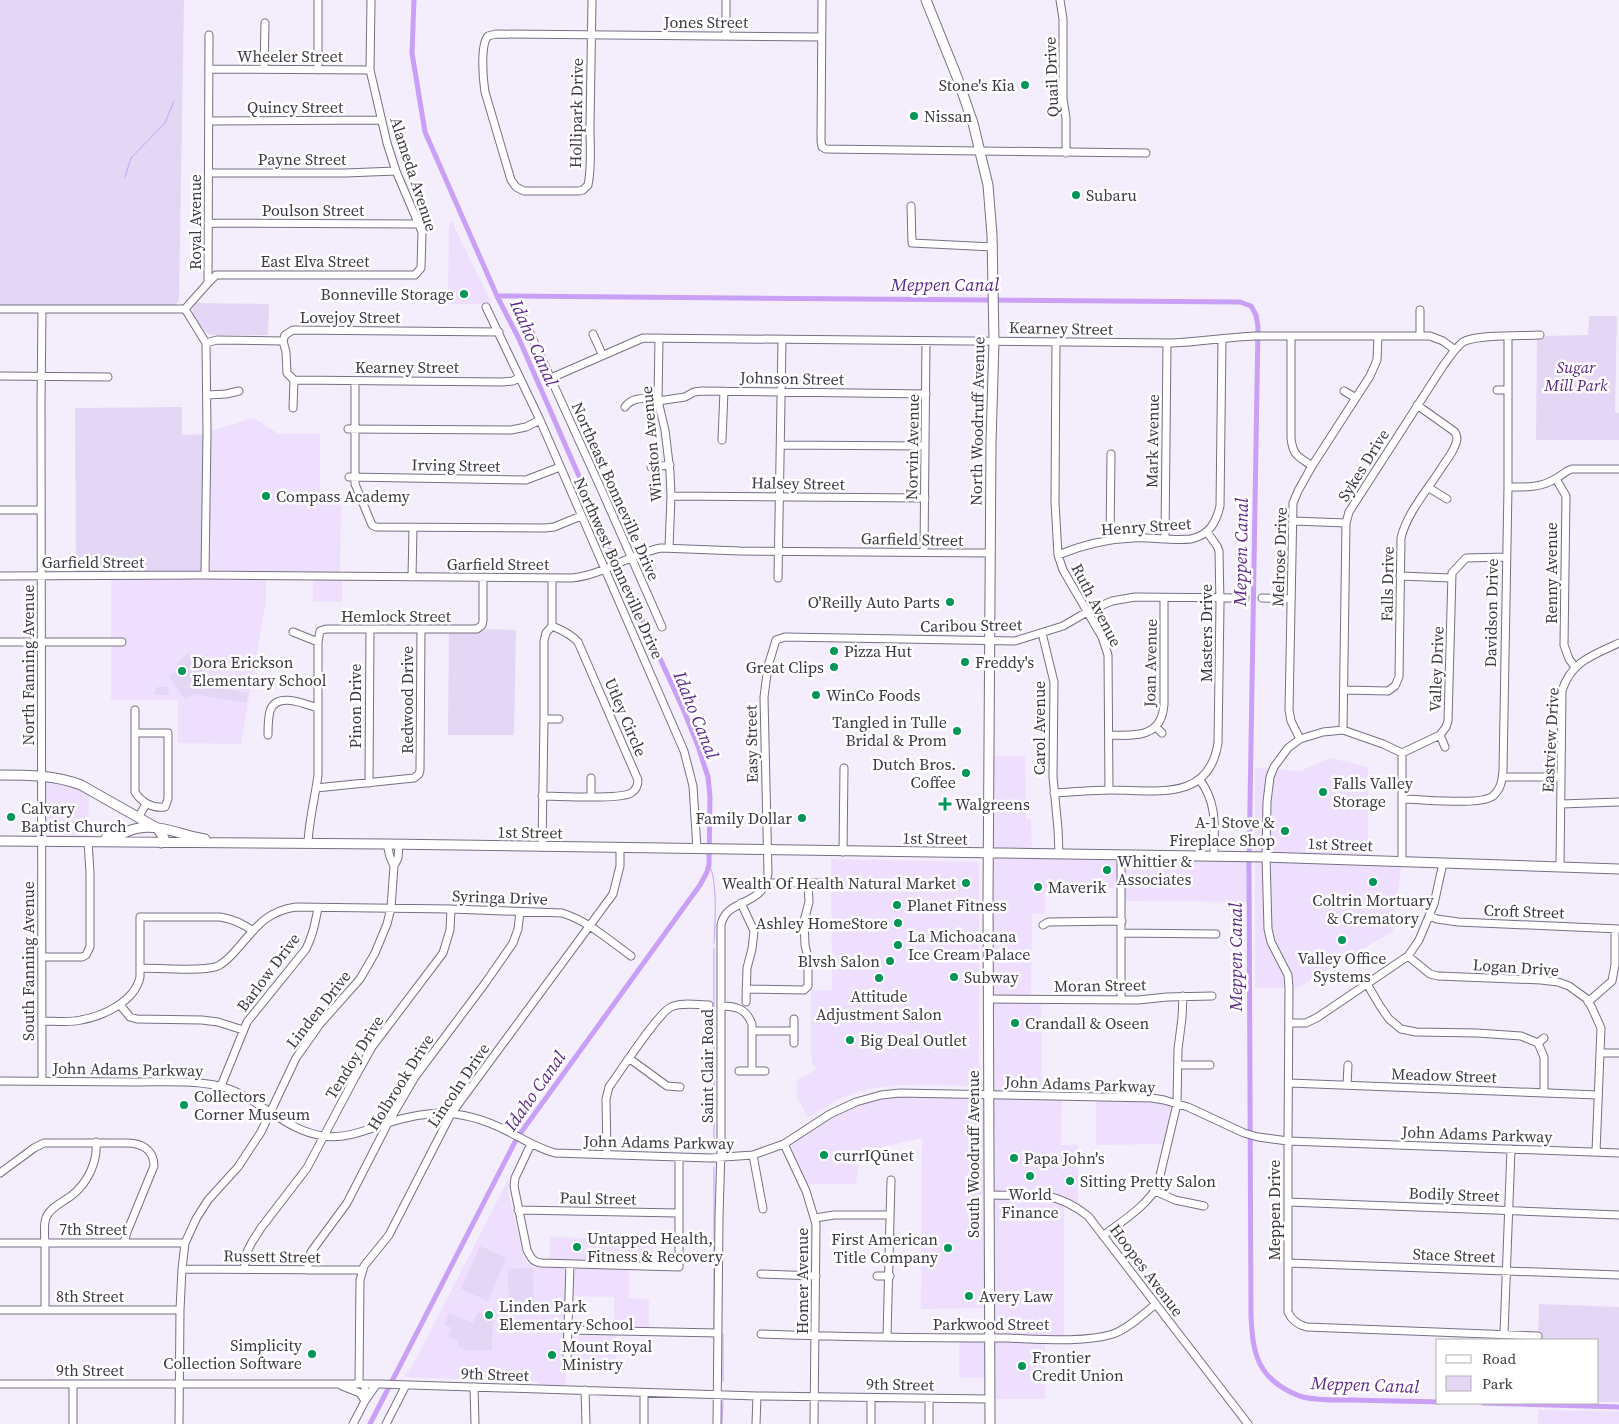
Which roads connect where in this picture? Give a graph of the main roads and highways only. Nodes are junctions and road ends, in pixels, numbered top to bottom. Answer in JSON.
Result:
{"nodes":[{"id":1,"x":926,"y":0,"type":"edge"},
{"id":2,"x":0,"y":775,"type":"edge"},
{"id":3,"x":157,"y":828,"type":"junction"},
{"id":4,"x":0,"y":841,"type":"edge"},
{"id":5,"x":88,"y":841,"type":"junction"},
{"id":6,"x":161,"y":843,"type":"junction"},
{"id":7,"x":250,"y":843,"type":"junction"},
{"id":8,"x":989,"y":854,"type":"junction"},
{"id":9,"x":1619,"y":869,"type":"edge"},
{"id":10,"x":990,"y":1424,"type":"edge"}],
"edges":[{"from":1,"to":8,"type":"main road","name":"North Woodruff Avenue"},
{"from":2,"to":3,"type":"main road"},
{"from":3,"to":5,"type":"main road","name":"1st Street"},
{"from":3,"to":6,"type":"main road"},
{"from":3,"to":7,"type":"main road","name":"1st Street"},
{"from":4,"to":5,"type":"main road","name":"1st Street"},
{"from":5,"to":6,"type":"main road","name":"1st Street"},
{"from":6,"to":7,"type":"main road","name":"1st Street"},
{"from":7,"to":8,"type":"main road","name":"1st Street"},
{"from":8,"to":9,"type":"main road","name":"1st Street"},
{"from":8,"to":10,"type":"main road","name":"South Woodruff Avenue"}]}
